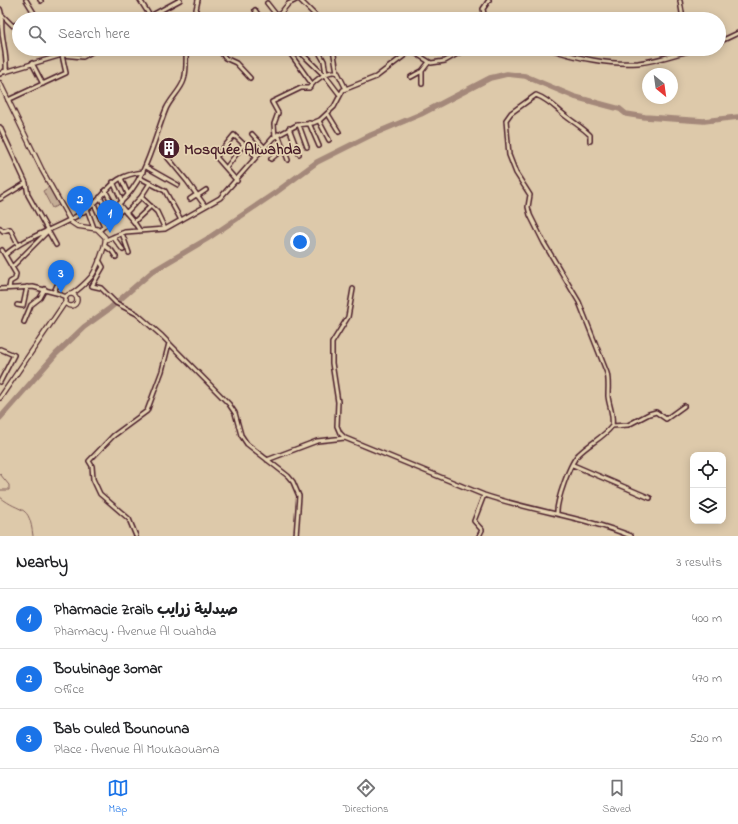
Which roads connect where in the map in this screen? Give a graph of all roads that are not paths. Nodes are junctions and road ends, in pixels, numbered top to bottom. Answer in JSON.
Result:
{"nodes":[{"id":1,"x":26,"y":0,"type":"edge"},
{"id":2,"x":140,"y":0,"type":"edge"},
{"id":3,"x":180,"y":0,"type":"edge"},
{"id":4,"x":198,"y":0,"type":"edge"},
{"id":5,"x":296,"y":0,"type":"edge"},
{"id":6,"x":300,"y":0,"type":"edge"},
{"id":7,"x":489,"y":0,"type":"edge"},
{"id":8,"x":173,"y":1,"type":"edge"},
{"id":9,"x":680,"y":1,"type":"dead end"},
{"id":10,"x":267,"y":3,"type":"dead end"},
{"id":11,"x":0,"y":9,"type":"edge"},
{"id":12,"x":33,"y":12,"type":"edge"},
{"id":13,"x":148,"y":12,"type":"edge"},
{"id":14,"x":156,"y":12,"type":"edge"},
{"id":15,"x":196,"y":12,"type":"edge"},
{"id":16,"x":273,"y":12,"type":"edge"},
{"id":17,"x":282,"y":12,"type":"edge"},
{"id":18,"x":312,"y":12,"type":"edge"},
{"id":19,"x":484,"y":12,"type":"edge"},
{"id":20,"x":682,"y":12,"type":"edge"},
{"id":21,"x":3,"y":16,"type":"junction"},
{"id":22,"x":12,"y":25,"type":"edge"},
{"id":23,"x":738,"y":33,"type":"edge"},
{"id":24,"x":726,"y":39,"type":"edge"},
{"id":25,"x":58,"y":56,"type":"edge"},
{"id":26,"x":62,"y":56,"type":"edge"},
{"id":27,"x":72,"y":56,"type":"edge"},
{"id":28,"x":85,"y":56,"type":"edge"},
{"id":29,"x":186,"y":56,"type":"edge"},
{"id":30,"x":224,"y":56,"type":"edge"},
{"id":31,"x":293,"y":56,"type":"edge"},
{"id":32,"x":305,"y":56,"type":"edge"},
{"id":33,"x":321,"y":56,"type":"edge"},
{"id":34,"x":334,"y":56,"type":"edge"},
{"id":35,"x":405,"y":56,"type":"edge"},
{"id":36,"x":421,"y":56,"type":"edge"},
{"id":37,"x":454,"y":56,"type":"edge"},
{"id":38,"x":582,"y":56,"type":"edge"},
{"id":39,"x":675,"y":56,"type":"edge"},
{"id":40,"x":429,"y":62,"type":"junction"},
{"id":41,"x":32,"y":63,"type":"junction"},
{"id":42,"x":422,"y":71,"type":"junction"},
{"id":43,"x":5,"y":72,"type":"junction"},
{"id":44,"x":337,"y":72,"type":"junction"},
{"id":45,"x":0,"y":74,"type":"edge"},
{"id":46,"x":325,"y":75,"type":"junction"},
{"id":47,"x":411,"y":77,"type":"dead end"},
{"id":48,"x":250,"y":78,"type":"dead end"},
{"id":49,"x":0,"y":83,"type":"edge"},
{"id":50,"x":43,"y":84,"type":"junction"},
{"id":51,"x":312,"y":84,"type":"junction"},
{"id":52,"x":422,"y":84,"type":"dead end"},
{"id":53,"x":346,"y":89,"type":"junction"},
{"id":54,"x":340,"y":95,"type":"junction"},
{"id":55,"x":8,"y":100,"type":"junction"},
{"id":56,"x":328,"y":114,"type":"junction"},
{"id":57,"x":319,"y":120,"type":"junction"},
{"id":58,"x":309,"y":123,"type":"junction"},
{"id":59,"x":299,"y":125,"type":"junction"},
{"id":60,"x":0,"y":126,"type":"edge"},
{"id":61,"x":289,"y":128,"type":"junction"},
{"id":62,"x":338,"y":132,"type":"dead end"},
{"id":63,"x":252,"y":134,"type":"dead end"},
{"id":64,"x":278,"y":134,"type":"junction"},
{"id":65,"x":275,"y":137,"type":"junction"},
{"id":66,"x":329,"y":140,"type":"dead end"},
{"id":67,"x":590,"y":141,"type":"dead end"},
{"id":68,"x":244,"y":144,"type":"junction"},
{"id":69,"x":319,"y":146,"type":"dead end"},
{"id":70,"x":264,"y":147,"type":"junction"},
{"id":71,"x":307,"y":147,"type":"dead end"},
{"id":72,"x":284,"y":148,"type":"junction"},
{"id":73,"x":299,"y":154,"type":"dead end"},
{"id":74,"x":256,"y":156,"type":"junction"},
{"id":75,"x":168,"y":158,"type":"dead end"},
{"id":76,"x":271,"y":159,"type":"dead end"},
{"id":77,"x":288,"y":160,"type":"dead end"},
{"id":78,"x":146,"y":167,"type":"junction"},
{"id":79,"x":226,"y":168,"type":"junction"},
{"id":80,"x":143,"y":172,"type":"junction"},
{"id":81,"x":121,"y":178,"type":"junction"},
{"id":82,"x":140,"y":178,"type":"junction"},
{"id":83,"x":237,"y":181,"type":"junction"},
{"id":84,"x":113,"y":182,"type":"junction"},
{"id":85,"x":26,"y":183,"type":"junction"},
{"id":86,"x":150,"y":183,"type":"junction"},
{"id":87,"x":178,"y":185,"type":"dead end"},
{"id":88,"x":192,"y":188,"type":"junction"},
{"id":89,"x":105,"y":190,"type":"junction"},
{"id":90,"x":188,"y":190,"type":"dead end"},
{"id":91,"x":206,"y":190,"type":"dead end"},
{"id":92,"x":128,"y":194,"type":"junction"},
{"id":93,"x":197,"y":196,"type":"junction"},
{"id":94,"x":100,"y":197,"type":"junction"},
{"id":95,"x":141,"y":197,"type":"junction"},
{"id":96,"x":0,"y":199,"type":"edge"},
{"id":97,"x":190,"y":199,"type":"dead end"},
{"id":98,"x":122,"y":201,"type":"junction"},
{"id":99,"x":94,"y":204,"type":"junction"},
{"id":100,"x":152,"y":206,"type":"junction"},
{"id":101,"x":205,"y":206,"type":"junction"},
{"id":102,"x":87,"y":209,"type":"junction"},
{"id":103,"x":123,"y":209,"type":"junction"},
{"id":104,"x":126,"y":213,"type":"junction"},
{"id":105,"x":118,"y":214,"type":"junction"},
{"id":106,"x":69,"y":219,"type":"junction"},
{"id":107,"x":112,"y":220,"type":"junction"},
{"id":108,"x":181,"y":220,"type":"junction"},
{"id":109,"x":134,"y":222,"type":"junction"},
{"id":110,"x":104,"y":226,"type":"junction"},
{"id":111,"x":0,"y":228,"type":"edge"},
{"id":112,"x":94,"y":228,"type":"junction"},
{"id":113,"x":165,"y":229,"type":"junction"},
{"id":114,"x":47,"y":230,"type":"junction"},
{"id":115,"x":100,"y":230,"type":"junction"},
{"id":116,"x":140,"y":231,"type":"junction"},
{"id":117,"x":122,"y":233,"type":"junction"},
{"id":118,"x":113,"y":237,"type":"junction"},
{"id":119,"x":106,"y":240,"type":"junction"},
{"id":120,"x":18,"y":245,"type":"junction"},
{"id":121,"x":56,"y":245,"type":"dead end"},
{"id":122,"x":105,"y":246,"type":"junction"},
{"id":123,"x":2,"y":250,"type":"dead end"},
{"id":124,"x":123,"y":250,"type":"dead end"},
{"id":125,"x":129,"y":253,"type":"dead end"},
{"id":126,"x":5,"y":255,"type":"junction"},
{"id":127,"x":116,"y":257,"type":"dead end"},
{"id":128,"x":98,"y":260,"type":"junction"},
{"id":129,"x":12,"y":268,"type":"junction"},
{"id":130,"x":57,"y":285,"type":"dead end"},
{"id":131,"x":27,"y":287,"type":"junction"},
{"id":132,"x":82,"y":287,"type":"junction"},
{"id":133,"x":10,"y":288,"type":"junction"},
{"id":134,"x":0,"y":289,"type":"edge"},
{"id":135,"x":45,"y":289,"type":"junction"},
{"id":136,"x":353,"y":289,"type":"dead end"},
{"id":137,"x":54,"y":292,"type":"junction"},
{"id":138,"x":11,"y":293,"type":"dead end"},
{"id":139,"x":72,"y":294,"type":"junction"},
{"id":140,"x":77,"y":298,"type":"junction"},
{"id":141,"x":66,"y":299,"type":"junction"},
{"id":142,"x":17,"y":305,"type":"dead end"},
{"id":143,"x":69,"y":305,"type":"junction"},
{"id":144,"x":60,"y":311,"type":"junction"},
{"id":145,"x":24,"y":322,"type":"dead end"},
{"id":146,"x":169,"y":343,"type":"junction"},
{"id":147,"x":0,"y":349,"type":"edge"},
{"id":148,"x":0,"y":372,"type":"edge"},
{"id":149,"x":4,"y":375,"type":"junction"},
{"id":150,"x":0,"y":382,"type":"edge"},
{"id":151,"x":0,"y":398,"type":"edge"},
{"id":152,"x":684,"y":406,"type":"dead end"},
{"id":153,"x":612,"y":426,"type":"junction"},
{"id":154,"x":345,"y":438,"type":"junction"},
{"id":155,"x":267,"y":460,"type":"junction"},
{"id":156,"x":572,"y":465,"type":"junction"},
{"id":157,"x":484,"y":495,"type":"junction"},
{"id":158,"x":650,"y":498,"type":"dead end"},
{"id":159,"x":556,"y":514,"type":"junction"},
{"id":160,"x":136,"y":536,"type":"edge"},
{"id":161,"x":296,"y":536,"type":"edge"},
{"id":162,"x":478,"y":536,"type":"edge"},
{"id":163,"x":631,"y":536,"type":"edge"}],
"edges":[{"from":1,"to":12,"type":"street"},
{"from":2,"to":13,"type":"street"},
{"from":3,"to":8,"type":"street"},
{"from":4,"to":15,"type":"street"},
{"from":5,"to":17,"type":"street"},
{"from":6,"to":18,"type":"street"},
{"from":7,"to":19,"type":"street"},
{"from":8,"to":14,"type":"street"},
{"from":9,"to":20,"type":"street"},
{"from":10,"to":16,"type":"street"},
{"from":11,"to":21,"type":"street"},
{"from":21,"to":22,"type":"street"},
{"from":21,"to":43,"type":"street"},
{"from":23,"to":24,"type":"street"},
{"from":25,"to":41,"type":"street"},
{"from":26,"to":50,"type":"street"},
{"from":27,"to":28,"type":"street"},
{"from":29,"to":78,"type":"street"},
{"from":30,"to":48,"type":"street"},
{"from":31,"to":51,"type":"street"},
{"from":32,"to":46,"type":"street"},
{"from":33,"to":46,"type":"street"},
{"from":34,"to":44,"type":"street"},
{"from":35,"to":53,"type":"street"},
{"from":36,"to":40,"type":"street"},
{"from":37,"to":40,"type":"street"},
{"from":38,"to":39,"type":"street"},
{"from":40,"to":42,"type":"street"},
{"from":41,"to":43,"type":"street"},
{"from":41,"to":50,"type":"street"},
{"from":42,"to":47,"type":"street"},
{"from":42,"to":52,"type":"street"},
{"from":43,"to":45,"type":"street"},
{"from":44,"to":46,"type":"street"},
{"from":44,"to":53,"type":"street"},
{"from":46,"to":51,"type":"street"},
{"from":46,"to":54,"type":"street"},
{"from":49,"to":55,"type":"street"},
{"from":50,"to":55,"type":"street"},
{"from":51,"to":65,"type":"street"},
{"from":53,"to":54,"type":"street"},
{"from":54,"to":56,"type":"street"},
{"from":55,"to":106,"type":"street"},
{"from":56,"to":57,"type":"street"},
{"from":56,"to":62,"type":"street"},
{"from":57,"to":58,"type":"street"},
{"from":57,"to":66,"type":"street"},
{"from":58,"to":59,"type":"street"},
{"from":58,"to":69,"type":"street"},
{"from":59,"to":61,"type":"street"},
{"from":59,"to":71,"type":"street"},
{"from":60,"to":85,"type":"street"},
{"from":61,"to":64,"type":"street"},
{"from":61,"to":73,"type":"street"},
{"from":63,"to":70,"type":"street"},
{"from":64,"to":65,"type":"street"},
{"from":64,"to":72,"type":"street"},
{"from":65,"to":70,"type":"street"},
{"from":67,"to":153,"type":"street"},
{"from":68,"to":74,"type":"street"},
{"from":68,"to":79,"type":"street"},
{"from":68,"to":79,"type":"street"},
{"from":70,"to":74,"type":"street"},
{"from":72,"to":76,"type":"street"},
{"from":72,"to":77,"type":"street"},
{"from":74,"to":83,"type":"street"},
{"from":75,"to":88,"type":"street"},
{"from":78,"to":80,"type":"street"},
{"from":78,"to":87,"type":"street"},
{"from":79,"to":83,"type":"street"},
{"from":80,"to":81,"type":"street"},
{"from":80,"to":82,"type":"street"},
{"from":81,"to":84,"type":"street"},
{"from":81,"to":92,"type":"street"},
{"from":82,"to":86,"type":"street"},
{"from":82,"to":92,"type":"street"},
{"from":83,"to":101,"type":"street"},
{"from":84,"to":89,"type":"street"},
{"from":84,"to":98,"type":"street"},
{"from":85,"to":96,"type":"street"},
{"from":85,"to":114,"type":"street"},
{"from":86,"to":95,"type":"street"},
{"from":86,"to":108,"type":"street"},
{"from":88,"to":90,"type":"street"},
{"from":88,"to":93,"type":"street"},
{"from":89,"to":94,"type":"street"},
{"from":89,"to":105,"type":"street"},
{"from":91,"to":93,"type":"street"},
{"from":92,"to":98,"type":"street"},
{"from":93,"to":97,"type":"street"},
{"from":93,"to":101,"type":"street"},
{"from":94,"to":99,"type":"street"},
{"from":94,"to":107,"type":"street"},
{"from":95,"to":100,"type":"street"},
{"from":95,"to":104,"type":"street"},
{"from":98,"to":103,"type":"street"},
{"from":99,"to":102,"type":"street"},
{"from":99,"to":110,"type":"street"},
{"from":100,"to":109,"type":"street"},
{"from":100,"to":113,"type":"street"},
{"from":101,"to":108,"type":"street"},
{"from":102,"to":106,"type":"street"},
{"from":102,"to":112,"type":"street"},
{"from":103,"to":104,"type":"street"},
{"from":103,"to":105,"type":"street"},
{"from":104,"to":109,"type":"street"},
{"from":105,"to":107,"type":"street"},
{"from":106,"to":112,"type":"street"},
{"from":106,"to":114,"type":"street"},
{"from":107,"to":110,"type":"street"},
{"from":108,"to":113,"type":"street"},
{"from":109,"to":116,"type":"street"},
{"from":110,"to":115,"type":"street"},
{"from":111,"to":120,"type":"street"},
{"from":112,"to":115,"type":"street"},
{"from":113,"to":116,"type":"street"},
{"from":114,"to":120,"type":"street"},
{"from":114,"to":121,"type":"street"},
{"from":114,"to":129,"type":"street"},
{"from":115,"to":119,"type":"street"},
{"from":116,"to":117,"type":"street"},
{"from":117,"to":118,"type":"street"},
{"from":117,"to":125,"type":"street"},
{"from":118,"to":119,"type":"street"},
{"from":118,"to":124,"type":"street"},
{"from":119,"to":122,"type":"street"},
{"from":120,"to":126,"type":"street"},
{"from":122,"to":127,"type":"street"},
{"from":122,"to":128,"type":"street"},
{"from":123,"to":126,"type":"street"},
{"from":126,"to":129,"type":"street"},
{"from":128,"to":132,"type":"street"},
{"from":128,"to":146,"type":"street"},
{"from":129,"to":133,"type":"street"},
{"from":130,"to":137,"type":"street"},
{"from":131,"to":133,"type":"street"},
{"from":131,"to":135,"type":"street"},
{"from":131,"to":142,"type":"street"},
{"from":132,"to":139,"type":"street"},
{"from":132,"to":140,"type":"street"},
{"from":133,"to":134,"type":"street"},
{"from":133,"to":138,"type":"street"},
{"from":135,"to":137,"type":"street"},
{"from":135,"to":145,"type":"street"},
{"from":136,"to":154,"type":"street"},
{"from":137,"to":141,"type":"street"},
{"from":139,"to":140,"type":"street"},
{"from":139,"to":141,"type":"street"},
{"from":140,"to":143,"type":"street"},
{"from":141,"to":143,"type":"street"},
{"from":141,"to":144,"type":"street"},
{"from":143,"to":144,"type":"street"},
{"from":144,"to":151,"type":"street"},
{"from":146,"to":155,"type":"street"},
{"from":146,"to":160,"type":"street"},
{"from":147,"to":149,"type":"street"},
{"from":148,"to":149,"type":"street"},
{"from":149,"to":150,"type":"street"},
{"from":152,"to":153,"type":"street"},
{"from":153,"to":156,"type":"street"},
{"from":154,"to":155,"type":"street"},
{"from":154,"to":157,"type":"street"},
{"from":155,"to":161,"type":"street"},
{"from":156,"to":158,"type":"street"},
{"from":156,"to":159,"type":"street"},
{"from":157,"to":159,"type":"street"},
{"from":157,"to":162,"type":"street"},
{"from":159,"to":163,"type":"street"}]}
